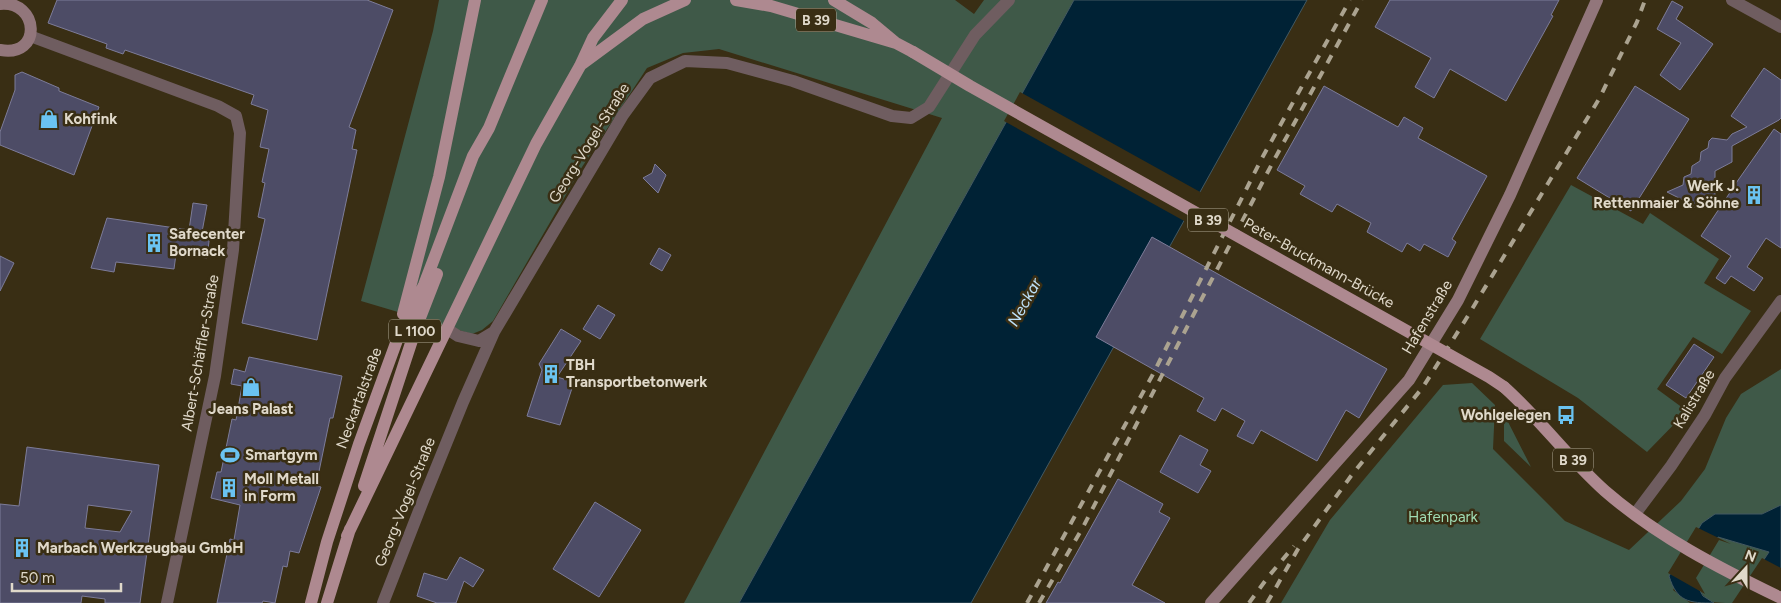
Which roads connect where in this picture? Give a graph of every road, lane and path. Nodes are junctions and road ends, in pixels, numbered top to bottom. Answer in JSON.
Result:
{"nodes":[{"id":1,"x":542,"y":0,"type":"edge"},
{"id":2,"x":622,"y":0,"type":"edge"},
{"id":3,"x":685,"y":0,"type":"edge"},
{"id":4,"x":736,"y":0,"type":"edge"},
{"id":5,"x":834,"y":0,"type":"edge"},
{"id":6,"x":1009,"y":0,"type":"edge"},
{"id":7,"x":1597,"y":0,"type":"edge"},
{"id":8,"x":1732,"y":0,"type":"edge"},
{"id":9,"x":474,"y":1,"type":"edge"},
{"id":10,"x":4,"y":2,"type":"edge"},
{"id":11,"x":21,"y":3,"type":"edge"},
{"id":12,"x":1781,"y":27,"type":"edge"},
{"id":13,"x":30,"y":36,"type":"junction"},
{"id":14,"x":896,"y":43,"type":"junction"},
{"id":15,"x":0,"y":50,"type":"edge"},
{"id":16,"x":580,"y":66,"type":"junction"},
{"id":17,"x":489,"y":128,"type":"junction"},
{"id":18,"x":1781,"y":301,"type":"edge"},
{"id":19,"x":447,"y":329,"type":"junction"},
{"id":20,"x":400,"y":332,"type":"junction"},
{"id":21,"x":494,"y":332,"type":"junction"},
{"id":22,"x":1635,"y":514,"type":"junction"},
{"id":23,"x":347,"y":536,"type":"junction"},
{"id":24,"x":327,"y":542,"type":"junction"},
{"id":25,"x":1781,"y":598,"type":"edge"},
{"id":26,"x":167,"y":603,"type":"edge"},
{"id":27,"x":304,"y":603,"type":"edge"},
{"id":28,"x":311,"y":603,"type":"edge"},
{"id":29,"x":327,"y":603,"type":"edge"},
{"id":30,"x":384,"y":603,"type":"edge"},
{"id":31,"x":1211,"y":603,"type":"edge"}],
"edges":[{"from":1,"to":17,"type":"main road","name":"Neckartalstraße","number":"L 1100"},
{"from":2,"to":16,"type":"main road"},
{"from":3,"to":16,"type":"main road"},
{"from":4,"to":14,"type":"main road","number":"B 39"},
{"from":5,"to":14,"type":"main road","number":"B 39"},
{"from":6,"to":21,"type":"street","name":"Georg-Vogel-Straße"},
{"from":7,"to":31,"type":"main road","name":"Hafenstraße"},
{"from":8,"to":12,"type":"street"},
{"from":9,"to":20,"type":"main road"},
{"from":10,"to":11,"type":"main road"},
{"from":11,"to":13,"type":"main road"},
{"from":13,"to":15,"type":"main road"},
{"from":13,"to":26,"type":"street","name":"Albert-Schäffler-Straße"},
{"from":14,"to":22,"type":"main road","name":"Peter-Bruckmann-Brücke","number":"B 39","bridge":true},
{"from":16,"to":19,"type":"main road"},
{"from":17,"to":20,"type":"main road","name":"Neckartalstraße","number":"L 1100"},
{"from":17,"to":23,"type":"main road","name":"Neckartalstraße","number":"L 1100"},
{"from":18,"to":22,"type":"street","name":"Kalistraße"},
{"from":19,"to":21,"type":"street"},
{"from":19,"to":23,"type":"main road"},
{"from":20,"to":24,"type":"main road","name":"Neckartalstraße","number":"L 1100"},
{"from":21,"to":30,"type":"street","name":"Georg-Vogel-Straße"},
{"from":22,"to":25,"type":"main road","number":"B 39"},
{"from":23,"to":29,"type":"main road","name":"Neckartalstraße","number":"L 1100"},
{"from":24,"to":27,"type":"street"},
{"from":24,"to":28,"type":"main road","name":"Neckartalstraße","number":"L 1100"}]}
